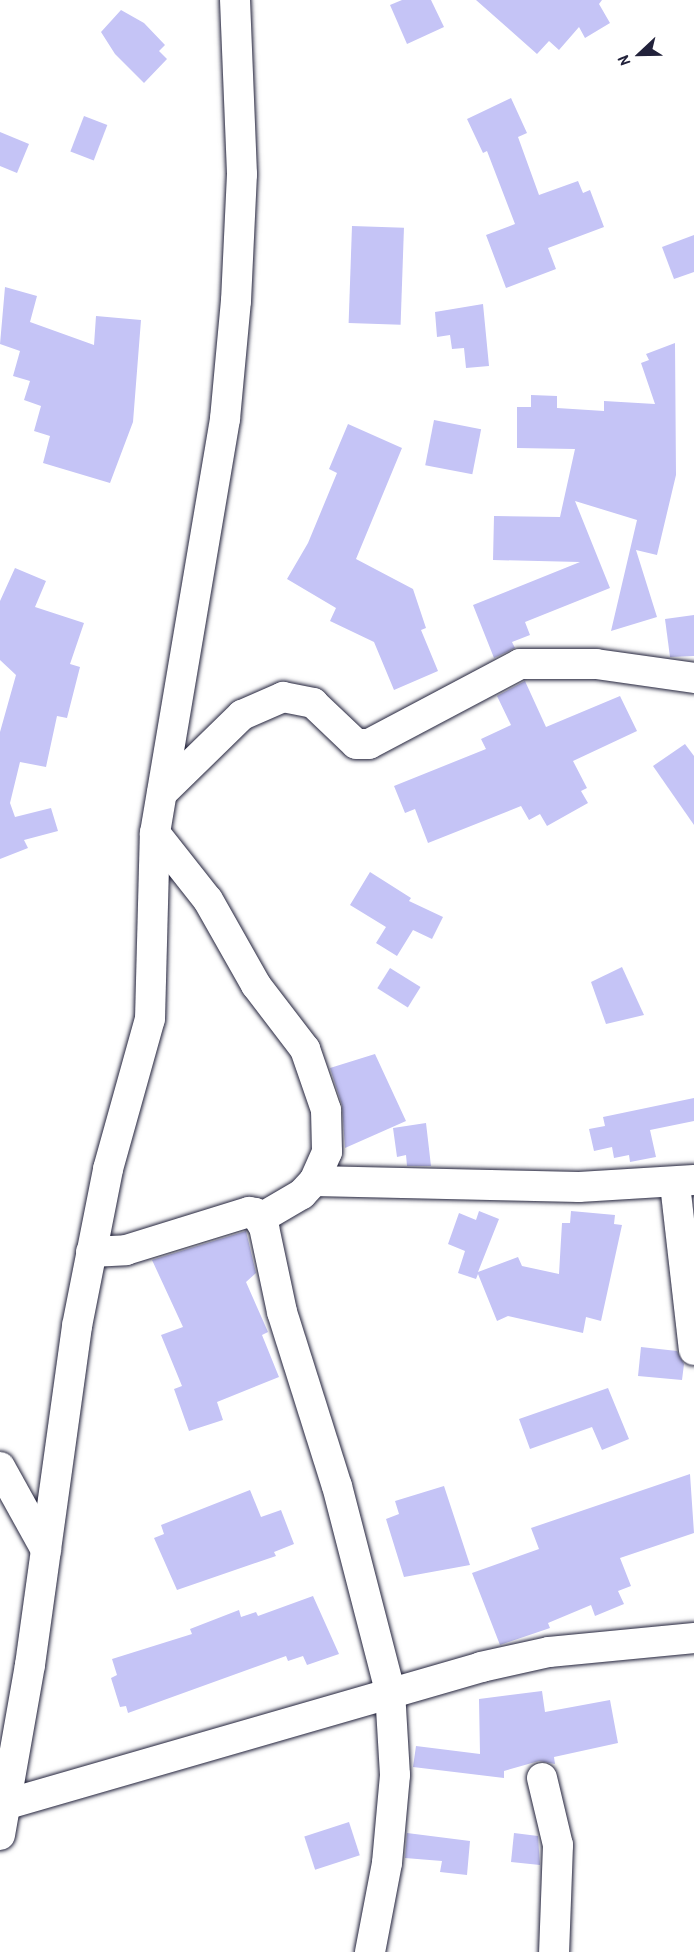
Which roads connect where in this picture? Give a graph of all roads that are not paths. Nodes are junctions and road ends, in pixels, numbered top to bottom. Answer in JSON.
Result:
{"nodes":[{"id":1,"x":235,"y":0,"type":"edge"},
{"id":2,"x":694,"y":678,"type":"edge"},
{"id":3,"x":162,"y":793,"type":"junction"},
{"id":4,"x":155,"y":833,"type":"junction"},
{"id":5,"x":314,"y":1181,"type":"junction"},
{"id":6,"x":685,"y":1182,"type":"edge"},
{"id":7,"x":261,"y":1218,"type":"junction"},
{"id":8,"x":91,"y":1251,"type":"junction"},
{"id":9,"x":694,"y":1350,"type":"edge"},
{"id":10,"x":0,"y":1467,"type":"edge"},
{"id":11,"x":46,"y":1550,"type":"junction"},
{"id":12,"x":694,"y":1638,"type":"edge"},
{"id":13,"x":390,"y":1690,"type":"junction"},
{"id":14,"x":542,"y":1778,"type":"dead end"},
{"id":15,"x":4,"y":1805,"type":"junction"},
{"id":16,"x":0,"y":1835,"type":"edge"},
{"id":17,"x":370,"y":1952,"type":"edge"},
{"id":18,"x":554,"y":1952,"type":"edge"}],
"edges":[{"from":1,"to":3,"type":"street"},
{"from":2,"to":3,"type":"street"},
{"from":3,"to":4,"type":"street"},
{"from":4,"to":5,"type":"street"},
{"from":4,"to":8,"type":"street"},
{"from":5,"to":6,"type":"street"},
{"from":5,"to":7,"type":"street"},
{"from":6,"to":9,"type":"street"},
{"from":7,"to":8,"type":"street"},
{"from":7,"to":13,"type":"street"},
{"from":8,"to":11,"type":"street"},
{"from":10,"to":11,"type":"street"},
{"from":11,"to":15,"type":"street"},
{"from":12,"to":13,"type":"street"},
{"from":13,"to":15,"type":"street"},
{"from":13,"to":17,"type":"street"},
{"from":14,"to":18,"type":"street"},
{"from":15,"to":16,"type":"street"}]}
